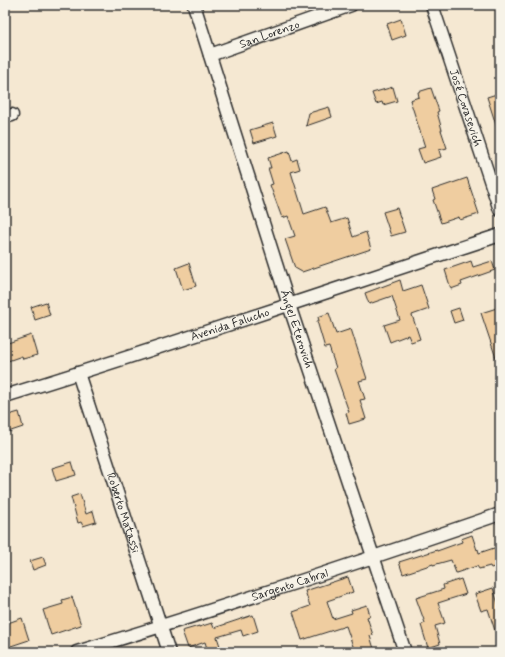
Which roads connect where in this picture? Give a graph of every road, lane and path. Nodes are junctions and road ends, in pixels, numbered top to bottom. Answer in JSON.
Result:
{"nodes":[{"id":1,"x":194,"y":5,"type":"edge"},
{"id":2,"x":351,"y":5,"type":"edge"},
{"id":3,"x":432,"y":5,"type":"edge"},
{"id":4,"x":210,"y":55,"type":"junction"},
{"id":5,"x":500,"y":210,"type":"edge"},
{"id":6,"x":500,"y":234,"type":"edge"},
{"id":7,"x":289,"y":304,"type":"junction"},
{"id":8,"x":78,"y":373,"type":"junction"},
{"id":9,"x":5,"y":396,"type":"edge"},
{"id":10,"x":500,"y":514,"type":"edge"},
{"id":11,"x":373,"y":557,"type":"junction"},
{"id":12,"x":161,"y":627,"type":"junction"},
{"id":13,"x":77,"y":652,"type":"edge"},
{"id":14,"x":169,"y":652,"type":"edge"},
{"id":15,"x":405,"y":652,"type":"edge"}],
"edges":[{"from":1,"to":4,"type":"street","name":"Ángel Eterovich"},
{"from":2,"to":4,"type":"street","name":"San Lorenzo"},
{"from":3,"to":5,"type":"street","name":"José Covasevich"},
{"from":4,"to":7,"type":"street","name":"Ángel Eterovich"},
{"from":6,"to":7,"type":"street","name":"Avenida Falucho"},
{"from":7,"to":8,"type":"street","name":"Avenida Falucho"},
{"from":7,"to":11,"type":"street","name":"Ángel Eterovich"},
{"from":8,"to":9,"type":"street","name":"Avenida Falucho"},
{"from":8,"to":12,"type":"street","name":"Roberto Matassi"},
{"from":10,"to":11,"type":"street","name":"Sargento Cabral"},
{"from":11,"to":12,"type":"street","name":"Sargento Cabral"},
{"from":11,"to":15,"type":"street","name":"Ángel Eterovich"},
{"from":12,"to":13,"type":"street","name":"Sargento Cabral"},
{"from":12,"to":14,"type":"street","name":"Roberto Matassi"}]}
